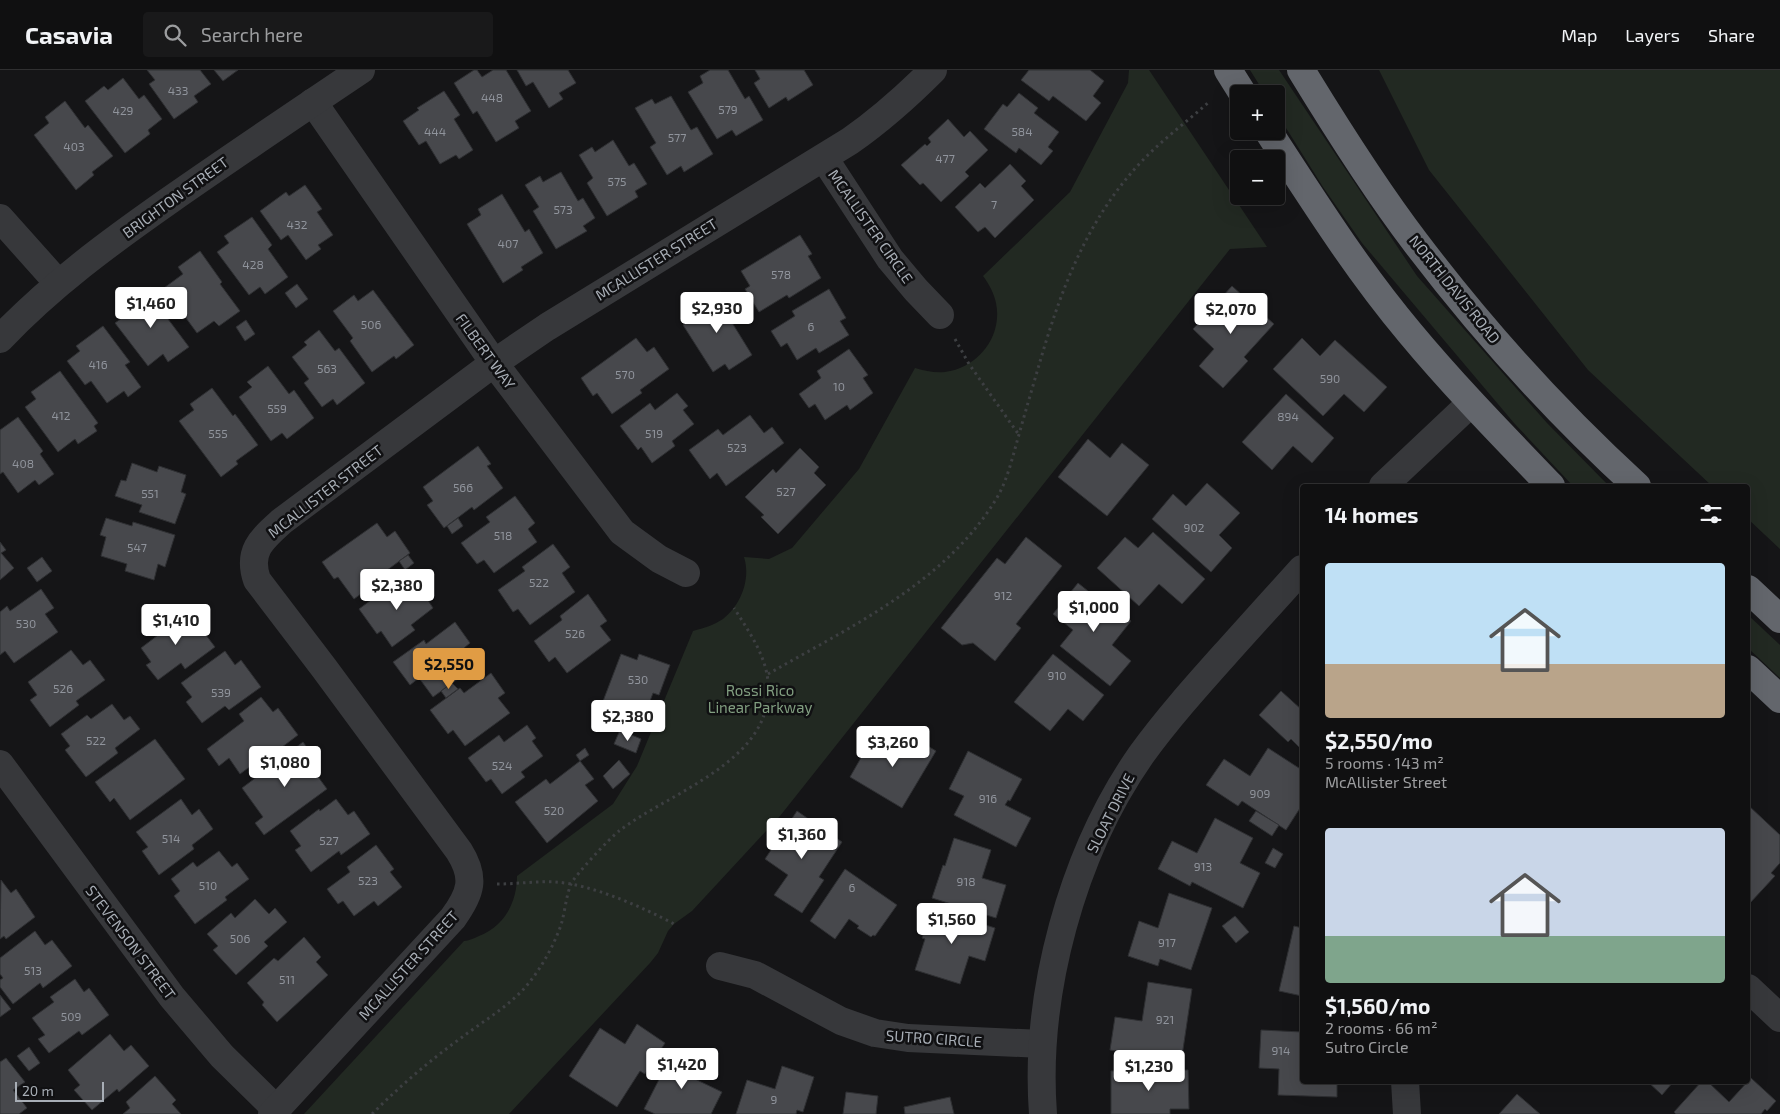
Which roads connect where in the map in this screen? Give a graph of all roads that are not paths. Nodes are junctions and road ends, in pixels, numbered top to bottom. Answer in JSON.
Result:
{"nodes":[{"id":1,"x":361,"y":70,"type":"edge"},
{"id":2,"x":933,"y":70,"type":"edge"},
{"id":3,"x":1228,"y":70,"type":"edge"},
{"id":4,"x":1300,"y":70,"type":"edge"},
{"id":5,"x":1237,"y":85,"type":"edge"},
{"id":6,"x":314,"y":102,"type":"junction"},
{"id":7,"x":1274,"y":140,"type":"edge"},
{"id":8,"x":824,"y":158,"type":"junction"},
{"id":9,"x":0,"y":218,"type":"edge"},
{"id":10,"x":58,"y":283,"type":"junction"},
{"id":11,"x":940,"y":315,"type":"road end"},
{"id":12,"x":0,"y":339,"type":"edge"},
{"id":13,"x":494,"y":363,"type":"junction"},
{"id":14,"x":1471,"y":404,"type":"junction"},
{"id":15,"x":1384,"y":484,"type":"edge"},
{"id":16,"x":1549,"y":484,"type":"edge"},
{"id":17,"x":1634,"y":484,"type":"edge"},
{"id":18,"x":686,"y":572,"type":"dead end"},
{"id":19,"x":1300,"y":575,"type":"edge"},
{"id":20,"x":1750,"y":591,"type":"edge"},
{"id":21,"x":1780,"y":619,"type":"edge"},
{"id":22,"x":1750,"y":672,"type":"edge"},
{"id":23,"x":1780,"y":699,"type":"edge"},
{"id":24,"x":0,"y":764,"type":"edge"},
{"id":25,"x":720,"y":966,"type":"dead end"},
{"id":26,"x":1750,"y":990,"type":"edge"},
{"id":27,"x":1780,"y":1018,"type":"edge"},
{"id":28,"x":1042,"y":1044,"type":"junction"},
{"id":29,"x":1405,"y":1084,"type":"edge"},
{"id":30,"x":274,"y":1112,"type":"edge"},
{"id":31,"x":1043,"y":1114,"type":"edge"},
{"id":32,"x":1407,"y":1114,"type":"edge"}],
"edges":[{"from":1,"to":6,"type":"street","name":"BRIGHTON STREET"},
{"from":2,"to":8,"type":"street","name":"MCALLISTER STREET"},
{"from":3,"to":5,"type":"highway"},
{"from":4,"to":17,"type":"highway","name":"NORTH DAVIS ROAD"},
{"from":6,"to":10,"type":"street","name":"BRIGHTON STREET"},
{"from":6,"to":13,"type":"street","name":"FILBERT WAY"},
{"from":7,"to":14,"type":"highway"},
{"from":8,"to":11,"type":"street","name":"MCALLISTER CIRCLE"},
{"from":8,"to":13,"type":"street","name":"MCALLISTER STREET"},
{"from":9,"to":10,"type":"street"},
{"from":10,"to":12,"type":"street","name":"BRIGHTON STREET"},
{"from":13,"to":18,"type":"street","name":"FILBERT WAY"},
{"from":13,"to":30,"type":"street","name":"MCALLISTER STREET"},
{"from":14,"to":15,"type":"street"},
{"from":14,"to":16,"type":"highway"},
{"from":19,"to":28,"type":"street","name":"SLOAT DRIVE"},
{"from":20,"to":21,"type":"highway"},
{"from":22,"to":23,"type":"highway"},
{"from":24,"to":30,"type":"street","name":"STEVENSON STREET"},
{"from":25,"to":28,"type":"street","name":"SUTRO CIRCLE"},
{"from":26,"to":27,"type":"street"},
{"from":28,"to":31,"type":"street","name":"SLOAT DRIVE"},
{"from":29,"to":32,"type":"street"}]}
